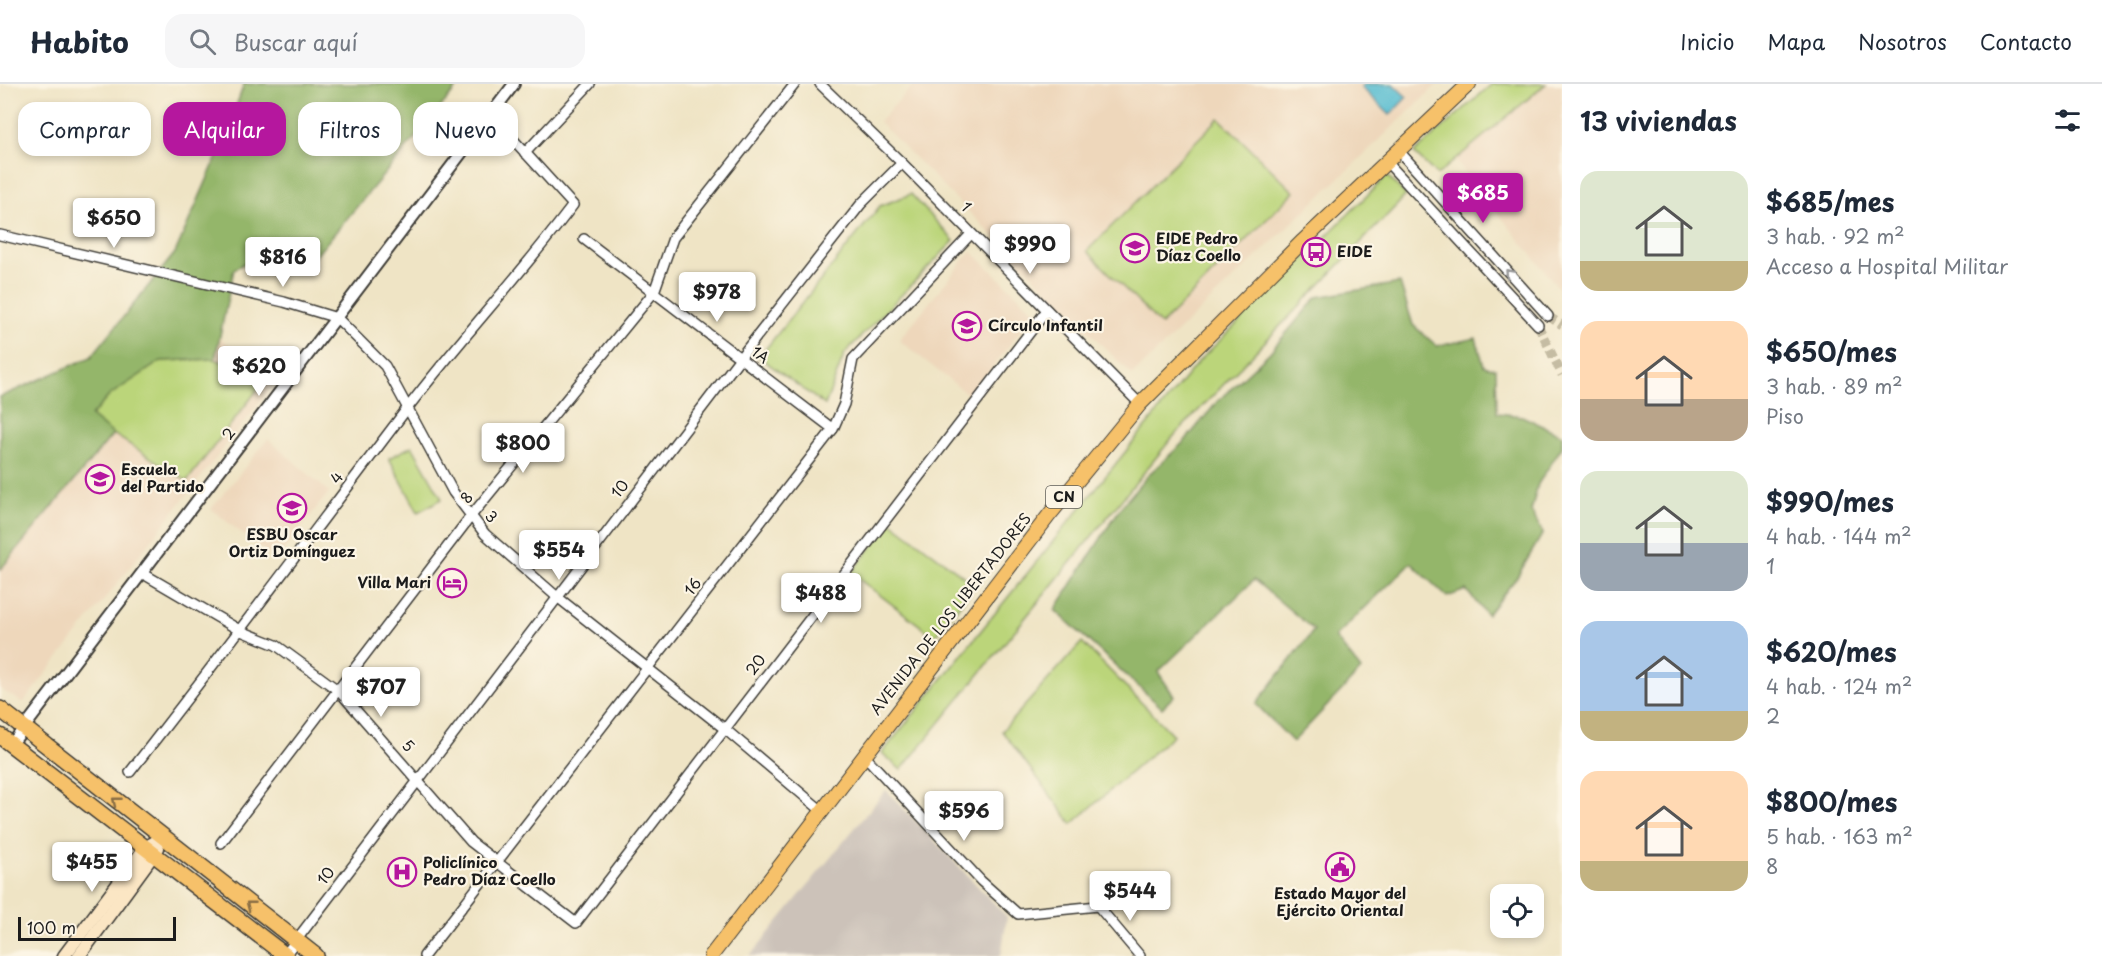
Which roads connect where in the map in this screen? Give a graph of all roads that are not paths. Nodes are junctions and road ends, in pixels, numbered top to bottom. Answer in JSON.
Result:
{"nodes":[{"id":1,"x":514,"y":84,"type":"edge"},
{"id":2,"x":590,"y":84,"type":"edge"},
{"id":3,"x":795,"y":84,"type":"edge"},
{"id":4,"x":820,"y":84,"type":"edge"},
{"id":5,"x":1469,"y":84,"type":"edge"},
{"id":6,"x":500,"y":102,"type":"edge"},
{"id":7,"x":518,"y":145,"type":"edge"},
{"id":8,"x":1398,"y":150,"type":"junction"},
{"id":9,"x":525,"y":153,"type":"junction"},
{"id":10,"x":458,"y":156,"type":"edge"},
{"id":11,"x":1386,"y":161,"type":"junction"},
{"id":12,"x":902,"y":164,"type":"junction"},
{"id":13,"x":971,"y":234,"type":"junction"},
{"id":14,"x":0,"y":235,"type":"edge"},
{"id":15,"x":584,"y":239,"type":"dead end"},
{"id":16,"x":654,"y":292,"type":"junction"},
{"id":17,"x":1047,"y":310,"type":"junction"},
{"id":18,"x":1548,"y":316,"type":"tunnel mouth"},
{"id":19,"x":337,"y":318,"type":"junction"},
{"id":20,"x":1538,"y":325,"type":"tunnel mouth"},
{"id":21,"x":740,"y":358,"type":"junction"},
{"id":22,"x":1140,"y":404,"type":"junction"},
{"id":23,"x":408,"y":408,"type":"junction"},
{"id":24,"x":833,"y":429,"type":"junction"},
{"id":25,"x":471,"y":516,"type":"junction"},
{"id":26,"x":142,"y":573,"type":"junction"},
{"id":27,"x":556,"y":596,"type":"junction"},
{"id":28,"x":241,"y":631,"type":"junction"},
{"id":29,"x":648,"y":669,"type":"junction"},
{"id":30,"x":339,"y":691,"type":"junction"},
{"id":31,"x":0,"y":709,"type":"edge"},
{"id":32,"x":24,"y":728,"type":"junction"},
{"id":33,"x":726,"y":730,"type":"junction"},
{"id":34,"x":6,"y":741,"type":"edge"},
{"id":35,"x":864,"y":755,"type":"junction"},
{"id":36,"x":130,"y":772,"type":"dead end"},
{"id":37,"x":417,"y":779,"type":"junction"},
{"id":38,"x":822,"y":811,"type":"junction"},
{"id":39,"x":162,"y":838,"type":"junction"},
{"id":40,"x":221,"y":843,"type":"dead end"},
{"id":41,"x":149,"y":852,"type":"junction"},
{"id":42,"x":497,"y":862,"type":"junction"},
{"id":43,"x":576,"y":923,"type":"joint"},
{"id":44,"x":296,"y":941,"type":"junction"},
{"id":45,"x":64,"y":956,"type":"edge"},
{"id":46,"x":79,"y":956,"type":"edge"},
{"id":47,"x":285,"y":956,"type":"edge"},
{"id":48,"x":316,"y":956,"type":"edge"},
{"id":49,"x":424,"y":956,"type":"edge"},
{"id":50,"x":711,"y":956,"type":"edge"},
{"id":51,"x":1140,"y":956,"type":"edge"}],
"edges":[{"from":1,"to":6,"type":"street","name":"2"},
{"from":2,"to":9,"type":"street"},
{"from":3,"to":16,"type":"street","name":"8"},
{"from":4,"to":12,"type":"street","name":"1"},
{"from":5,"to":8,"type":"main road","name":"AVENIDA DE LOS LIBERTADORES","number":"CN"},
{"from":7,"to":9,"type":"street"},
{"from":8,"to":11,"type":"main road","name":"AVENIDA DE LOS LIBERTADORES","number":"CN"},
{"from":18,"to":8,"type":"street","one_way":true},
{"from":9,"to":23,"type":"street","name":"4"},
{"from":10,"to":19,"type":"street","name":"2"},
{"from":11,"to":20,"type":"street"},
{"from":11,"to":22,"type":"main road","name":"AVENIDA DE LOS LIBERTADORES","number":"CN"},
{"from":12,"to":13,"type":"street","name":"1"},
{"from":12,"to":21,"type":"street","name":"10"},
{"from":13,"to":17,"type":"street","name":"1"},
{"from":13,"to":24,"type":"street","name":"16"},
{"from":14,"to":19,"type":"street","name":"3"},
{"from":15,"to":16,"type":"street","name":"1A"},
{"from":16,"to":21,"type":"street","name":"1A"},
{"from":16,"to":25,"type":"street","name":"8"},
{"from":17,"to":22,"type":"street","name":"1"},
{"from":17,"to":33,"type":"street","name":"20"},
{"from":19,"to":23,"type":"street","name":"3"},
{"from":19,"to":26,"type":"street","name":"2"},
{"from":21,"to":24,"type":"street","name":"1A"},
{"from":21,"to":27,"type":"street","name":"10"},
{"from":22,"to":35,"type":"main road","name":"AVENIDA DE LOS LIBERTADORES","number":"CN"},
{"from":23,"to":25,"type":"street","name":"3"},
{"from":23,"to":28,"type":"street","name":"4"},
{"from":24,"to":29,"type":"street","name":"16"},
{"from":25,"to":27,"type":"street","name":"3"},
{"from":25,"to":30,"type":"street","name":"8"},
{"from":26,"to":28,"type":"street","name":"5"},
{"from":26,"to":32,"type":"street","name":"2"},
{"from":27,"to":29,"type":"street","name":"3"},
{"from":27,"to":37,"type":"street","name":"10"},
{"from":28,"to":30,"type":"street","name":"5"},
{"from":28,"to":36,"type":"street","name":"4"},
{"from":29,"to":33,"type":"street","name":"3"},
{"from":29,"to":42,"type":"street","name":"16"},
{"from":30,"to":37,"type":"street","name":"5"},
{"from":30,"to":40,"type":"street","name":"8"},
{"from":31,"to":32,"type":"highway"},
{"from":32,"to":34,"type":"street","name":"2"},
{"from":39,"to":32,"type":"highway","one_way":true},
{"from":33,"to":38,"type":"street","name":"3"},
{"from":33,"to":43,"type":"street","name":"20"},
{"from":34,"to":41,"type":"highway"},
{"from":35,"to":38,"type":"main road","name":"AVENIDA DE LOS LIBERTADORES","number":"CN"},
{"from":35,"to":51,"type":"street"},
{"from":37,"to":42,"type":"street","name":"5"},
{"from":37,"to":44,"type":"street","name":"10"},
{"from":38,"to":50,"type":"main road","name":"AVENIDA DE LOS LIBERTADORES","number":"CN"},
{"from":39,"to":41,"type":"main road"},
{"from":44,"to":39,"type":"highway","one_way":true},
{"from":41,"to":45,"type":"main road"},
{"from":41,"to":46,"type":"main road"},
{"from":41,"to":47,"type":"highway"},
{"from":42,"to":43,"type":"street","name":"5"},
{"from":42,"to":49,"type":"street","name":"16"},
{"from":44,"to":47,"type":"street","name":"10"},
{"from":44,"to":48,"type":"highway"}]}
